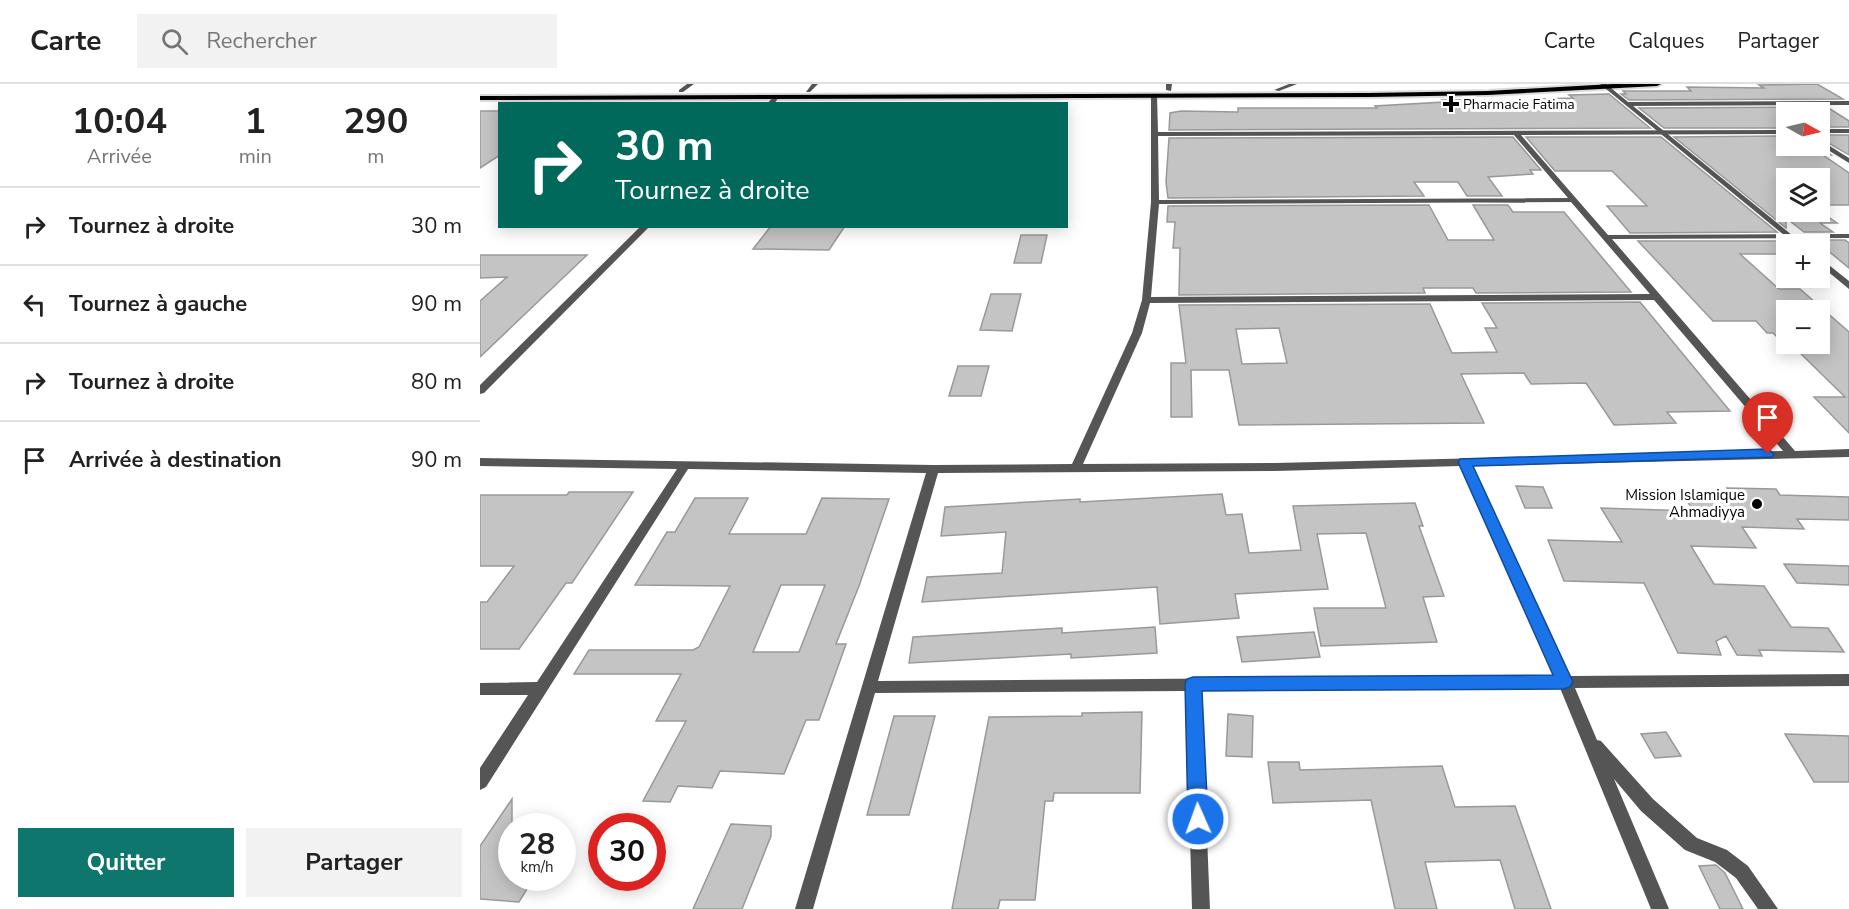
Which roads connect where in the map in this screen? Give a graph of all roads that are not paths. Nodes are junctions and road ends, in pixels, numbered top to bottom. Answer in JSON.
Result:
{"nodes":[{"id":1,"x":691,"y":84,"type":"edge"},
{"id":2,"x":815,"y":84,"type":"edge"},
{"id":3,"x":1294,"y":84,"type":"edge"},
{"id":4,"x":1547,"y":84,"type":"edge"},
{"id":5,"x":1658,"y":84,"type":"edge"},
{"id":6,"x":1605,"y":85,"type":"edge"},
{"id":7,"x":1169,"y":87,"type":"edge"},
{"id":8,"x":1277,"y":90,"type":"junction"},
{"id":9,"x":681,"y":91,"type":"junction"},
{"id":10,"x":808,"y":91,"type":"junction"},
{"id":11,"x":480,"y":92,"type":"edge"},
{"id":12,"x":1154,"y":96,"type":"junction"},
{"id":13,"x":480,"y":98,"type":"edge"},
{"id":14,"x":773,"y":100,"type":"edge"},
{"id":15,"x":1849,"y":103,"type":"edge"},
{"id":16,"x":1628,"y":104,"type":"junction"},
{"id":17,"x":1849,"y":131,"type":"edge"},
{"id":18,"x":1515,"y":132,"type":"junction"},
{"id":19,"x":1662,"y":132,"type":"junction"},
{"id":20,"x":1776,"y":132,"type":"edge"},
{"id":21,"x":1830,"y":132,"type":"edge"},
{"id":22,"x":1155,"y":134,"type":"junction"},
{"id":23,"x":1830,"y":149,"type":"edge"},
{"id":24,"x":1849,"y":161,"type":"edge"},
{"id":25,"x":1574,"y":200,"type":"junction"},
{"id":26,"x":1155,"y":202,"type":"junction"},
{"id":27,"x":644,"y":228,"type":"edge"},
{"id":28,"x":1785,"y":234,"type":"edge"},
{"id":29,"x":1830,"y":236,"type":"edge"},
{"id":30,"x":1849,"y":236,"type":"edge"},
{"id":31,"x":1605,"y":237,"type":"junction"},
{"id":32,"x":1776,"y":237,"type":"edge"},
{"id":33,"x":1830,"y":270,"type":"edge"},
{"id":34,"x":1849,"y":286,"type":"edge"},
{"id":35,"x":1657,"y":297,"type":"junction"},
{"id":36,"x":1146,"y":300,"type":"junction"},
{"id":37,"x":480,"y":391,"type":"edge"},
{"id":38,"x":1791,"y":453,"type":"junction"},
{"id":39,"x":1849,"y":453,"type":"edge"},
{"id":40,"x":480,"y":462,"type":"edge"},
{"id":41,"x":1465,"y":462,"type":"junction"},
{"id":42,"x":685,"y":465,"type":"junction"},
{"id":43,"x":1076,"y":468,"type":"junction"},
{"id":44,"x":933,"y":469,"type":"junction"},
{"id":45,"x":1849,"y":680,"type":"edge"},
{"id":46,"x":1564,"y":682,"type":"junction"},
{"id":47,"x":1193,"y":684,"type":"junction"},
{"id":48,"x":870,"y":687,"type":"junction"},
{"id":49,"x":480,"y":688,"type":"edge"},
{"id":50,"x":540,"y":688,"type":"junction"},
{"id":51,"x":1588,"y":738,"type":"junction"},
{"id":52,"x":480,"y":782,"type":"edge"},
{"id":53,"x":804,"y":909,"type":"edge"},
{"id":54,"x":1201,"y":909,"type":"edge"},
{"id":55,"x":1660,"y":909,"type":"edge"},
{"id":56,"x":1769,"y":909,"type":"edge"}],
"edges":[{"from":1,"to":9,"type":"street"},
{"from":2,"to":10,"type":"street"},
{"from":3,"to":8,"type":"street"},
{"from":4,"to":8,"type":"highway"},
{"from":5,"to":6,"type":"highway"},
{"from":6,"to":12,"type":"highway"},
{"from":6,"to":16,"type":"street"},
{"from":7,"to":8,"type":"highway"},
{"from":7,"to":10,"type":"highway"},
{"from":9,"to":10,"type":"highway"},
{"from":9,"to":11,"type":"highway"},
{"from":12,"to":14,"type":"highway"},
{"from":12,"to":22,"type":"street"},
{"from":13,"to":14,"type":"highway"},
{"from":15,"to":16,"type":"street"},
{"from":16,"to":19,"type":"street"},
{"from":17,"to":21,"type":"street"},
{"from":18,"to":19,"type":"street"},
{"from":18,"to":22,"type":"street"},
{"from":18,"to":25,"type":"street"},
{"from":19,"to":20,"type":"street"},
{"from":19,"to":28,"type":"street"},
{"from":22,"to":26,"type":"street"},
{"from":23,"to":24,"type":"street"},
{"from":25,"to":26,"type":"street"},
{"from":25,"to":31,"type":"street"},
{"from":26,"to":36,"type":"street"},
{"from":27,"to":37,"type":"street"},
{"from":29,"to":30,"type":"street"},
{"from":31,"to":32,"type":"street"},
{"from":31,"to":35,"type":"street"},
{"from":33,"to":34,"type":"street"},
{"from":35,"to":36,"type":"street"},
{"from":35,"to":38,"type":"street"},
{"from":36,"to":43,"type":"street"},
{"from":38,"to":39,"type":"street"},
{"from":38,"to":41,"type":"street"},
{"from":40,"to":42,"type":"street"},
{"from":41,"to":43,"type":"street"},
{"from":41,"to":46,"type":"street"},
{"from":42,"to":44,"type":"street"},
{"from":42,"to":50,"type":"street"},
{"from":43,"to":44,"type":"street"},
{"from":44,"to":48,"type":"street"},
{"from":45,"to":46,"type":"street"},
{"from":46,"to":47,"type":"street"},
{"from":46,"to":51,"type":"street"},
{"from":47,"to":48,"type":"street"},
{"from":47,"to":54,"type":"street"},
{"from":48,"to":53,"type":"street"},
{"from":49,"to":50,"type":"street"},
{"from":50,"to":52,"type":"street"},
{"from":51,"to":55,"type":"street"},
{"from":51,"to":56,"type":"street"}]}
